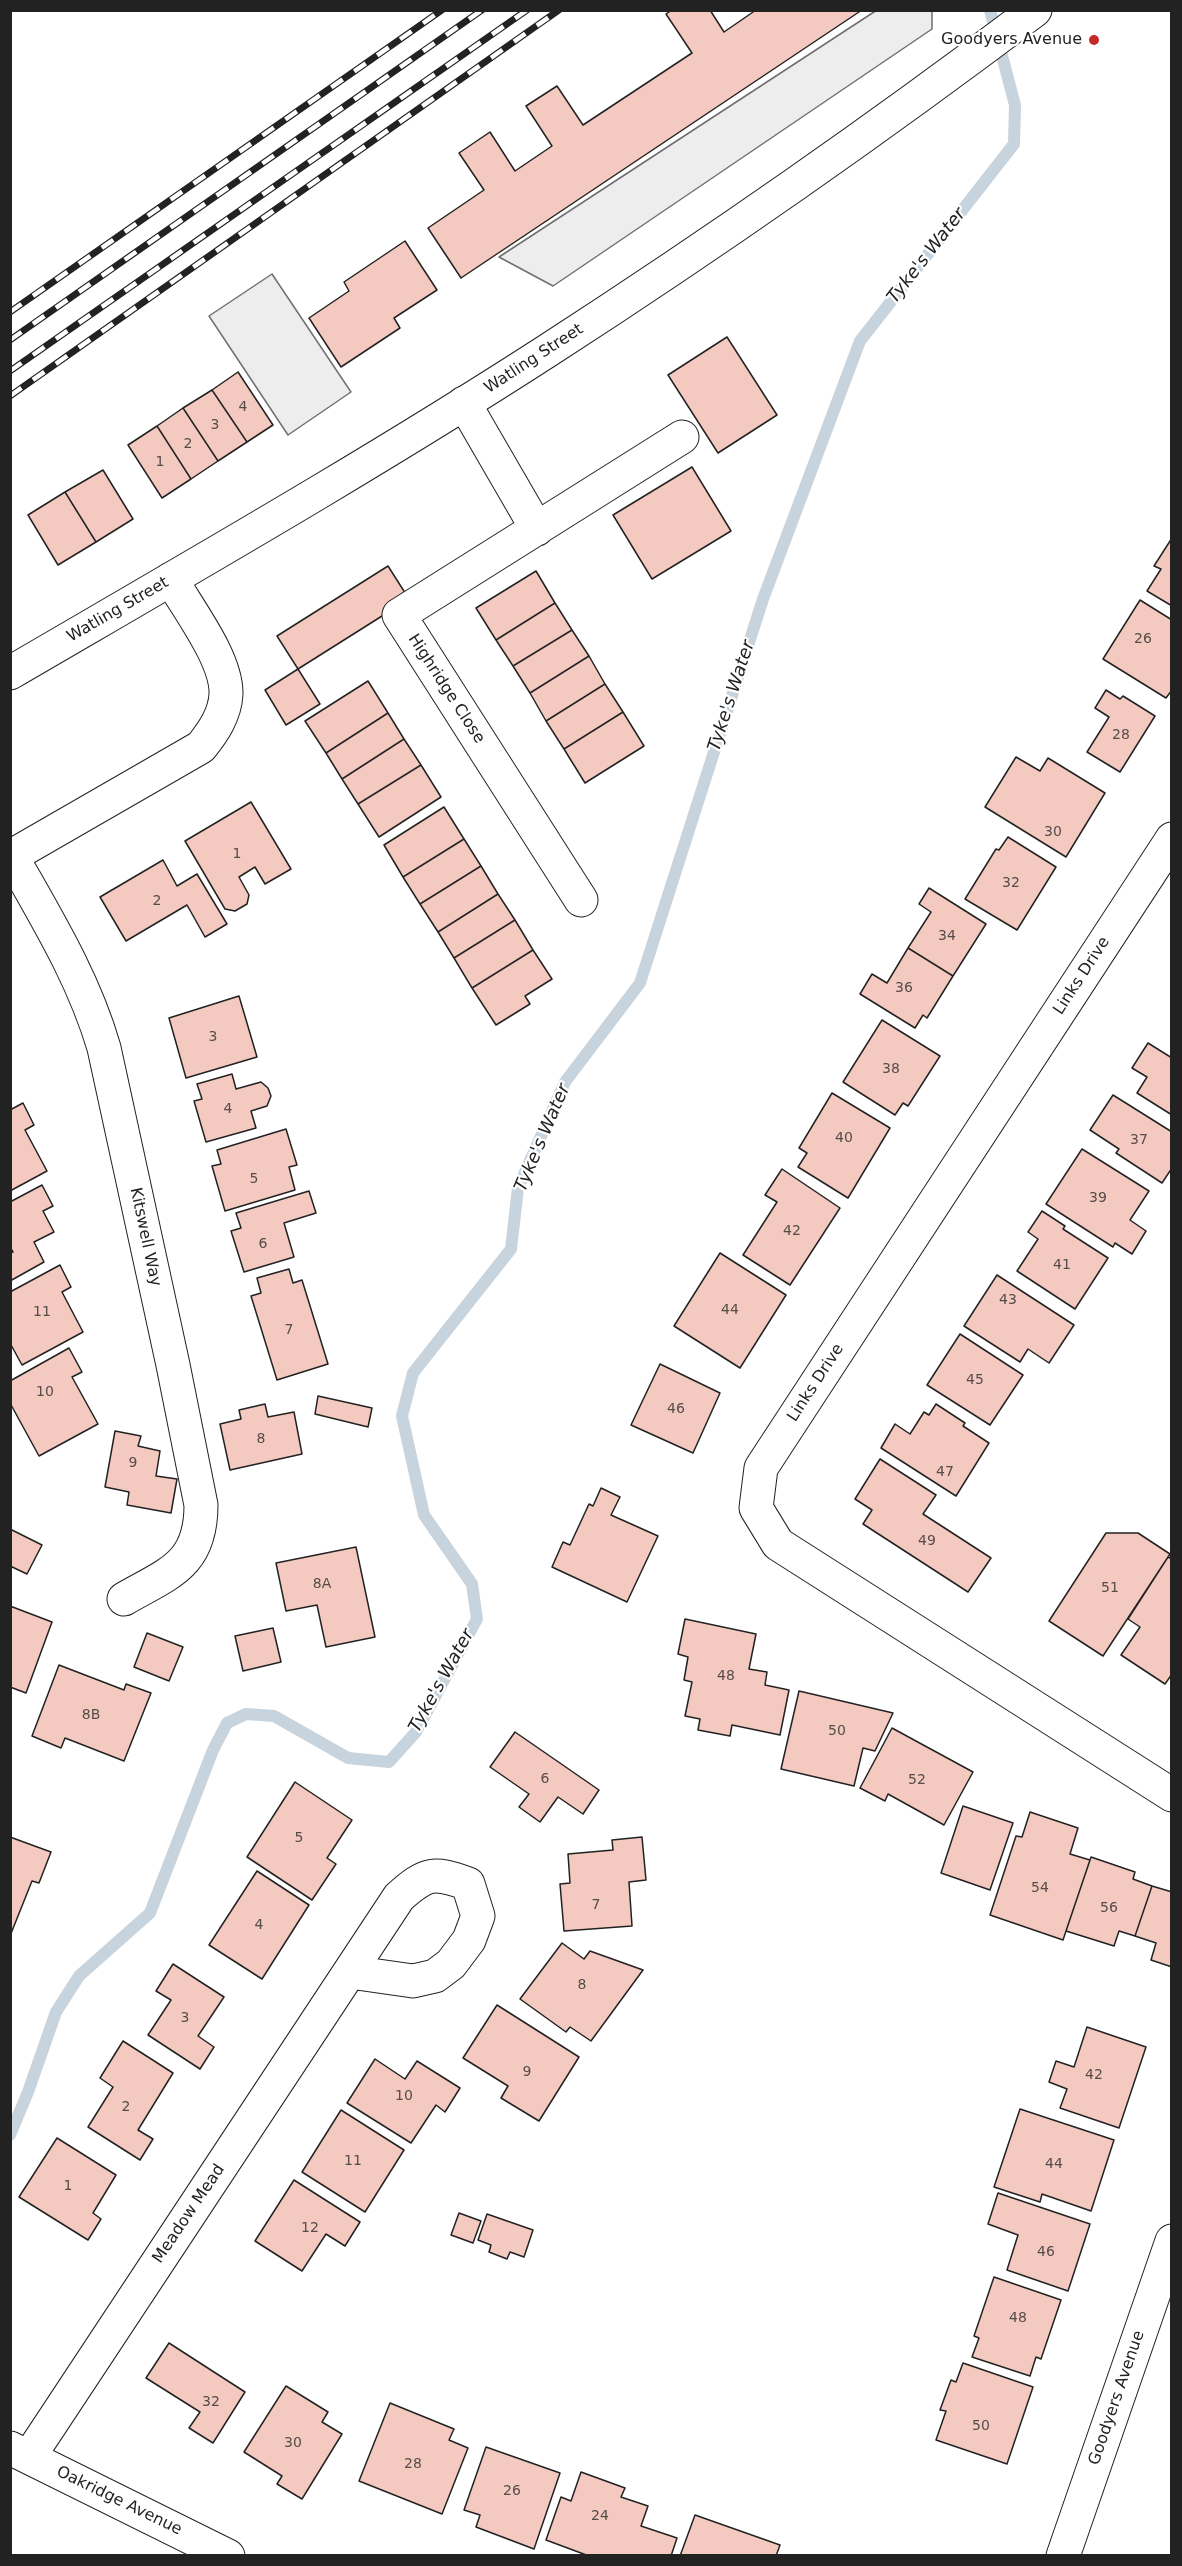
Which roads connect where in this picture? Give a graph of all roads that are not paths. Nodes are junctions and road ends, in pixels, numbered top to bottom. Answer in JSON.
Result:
{"nodes":[{"id":1,"x":1035,"y":10,"type":"edge"},
{"id":2,"x":464,"y":403,"type":"junction"},
{"id":3,"x":682,"y":436,"type":"dead end"},
{"id":4,"x":537,"y":529,"type":"junction"},
{"id":5,"x":171,"y":579,"type":"junction"},
{"id":6,"x":10,"y":673,"type":"edge"},
{"id":7,"x":1172,"y":838,"type":"edge"},
{"id":8,"x":11,"y":857,"type":"edge"},
{"id":9,"x":581,"y":900,"type":"dead end"},
{"id":10,"x":124,"y":1599,"type":"dead end"},
{"id":11,"x":1172,"y":1795,"type":"edge"},
{"id":12,"x":350,"y":1972,"type":"dead end"},
{"id":13,"x":1172,"y":2241,"type":"edge"},
{"id":14,"x":20,"y":2452,"type":"edge"},
{"id":15,"x":228,"y":2556,"type":"edge"},
{"id":16,"x":1063,"y":2556,"type":"edge"}],
"edges":[{"from":1,"to":2,"type":"street","name":"Watling Street"},
{"from":2,"to":4,"type":"street"},
{"from":2,"to":5,"type":"street","name":"Watling Street"},
{"from":3,"to":4,"type":"street","name":"Highridge Close"},
{"from":4,"to":9,"type":"street","name":"Highridge Close"},
{"from":5,"to":6,"type":"street","name":"Watling Street"},
{"from":5,"to":8,"type":"street","name":"Kitswell Way"},
{"from":7,"to":11,"type":"street","name":"Links Drive"},
{"from":8,"to":10,"type":"street","name":"Kitswell Way"},
{"from":12,"to":14,"type":"street","name":"Meadow Mead"},
{"from":13,"to":16,"type":"street","name":"Goodyers Avenue"},
{"from":14,"to":15,"type":"street","name":"Oakridge Avenue"}]}
